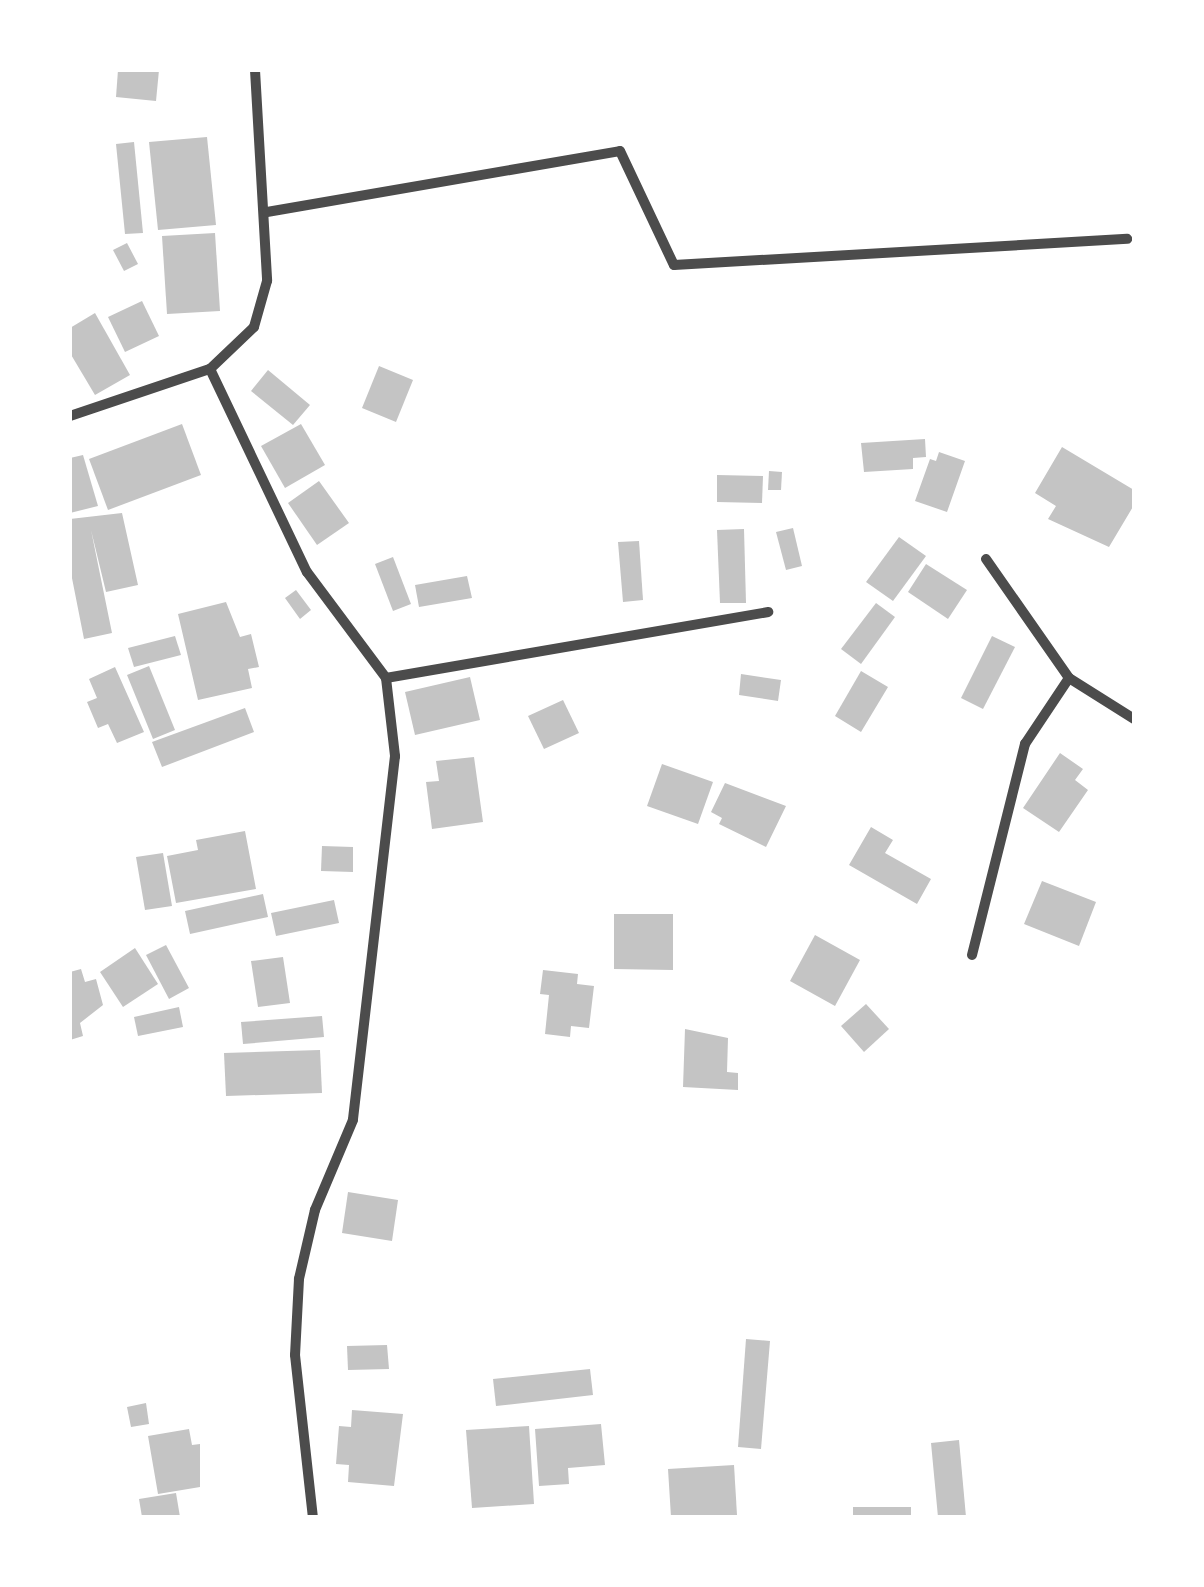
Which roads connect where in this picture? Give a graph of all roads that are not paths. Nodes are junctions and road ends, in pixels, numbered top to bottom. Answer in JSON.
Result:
{"nodes":[{"id":1,"x":255,"y":70,"type":"edge"},
{"id":2,"x":267,"y":212,"type":"junction"},
{"id":3,"x":1127,"y":239,"type":"dead end"},
{"id":4,"x":210,"y":369,"type":"junction"},
{"id":5,"x":70,"y":416,"type":"edge"},
{"id":6,"x":986,"y":559,"type":"dead end"},
{"id":7,"x":768,"y":612,"type":"dead end"},
{"id":8,"x":386,"y":678,"type":"junction"},
{"id":9,"x":1070,"y":678,"type":"junction"},
{"id":10,"x":1134,"y":719,"type":"edge"},
{"id":11,"x":972,"y":955,"type":"dead end"},
{"id":12,"x":313,"y":1517,"type":"edge"}],
"edges":[{"from":1,"to":2,"type":"street"},
{"from":2,"to":3,"type":"street"},
{"from":2,"to":4,"type":"street"},
{"from":4,"to":5,"type":"street"},
{"from":4,"to":8,"type":"street"},
{"from":6,"to":9,"type":"street"},
{"from":7,"to":8,"type":"street"},
{"from":8,"to":12,"type":"street"},
{"from":9,"to":10,"type":"street"},
{"from":9,"to":11,"type":"street"}]}
